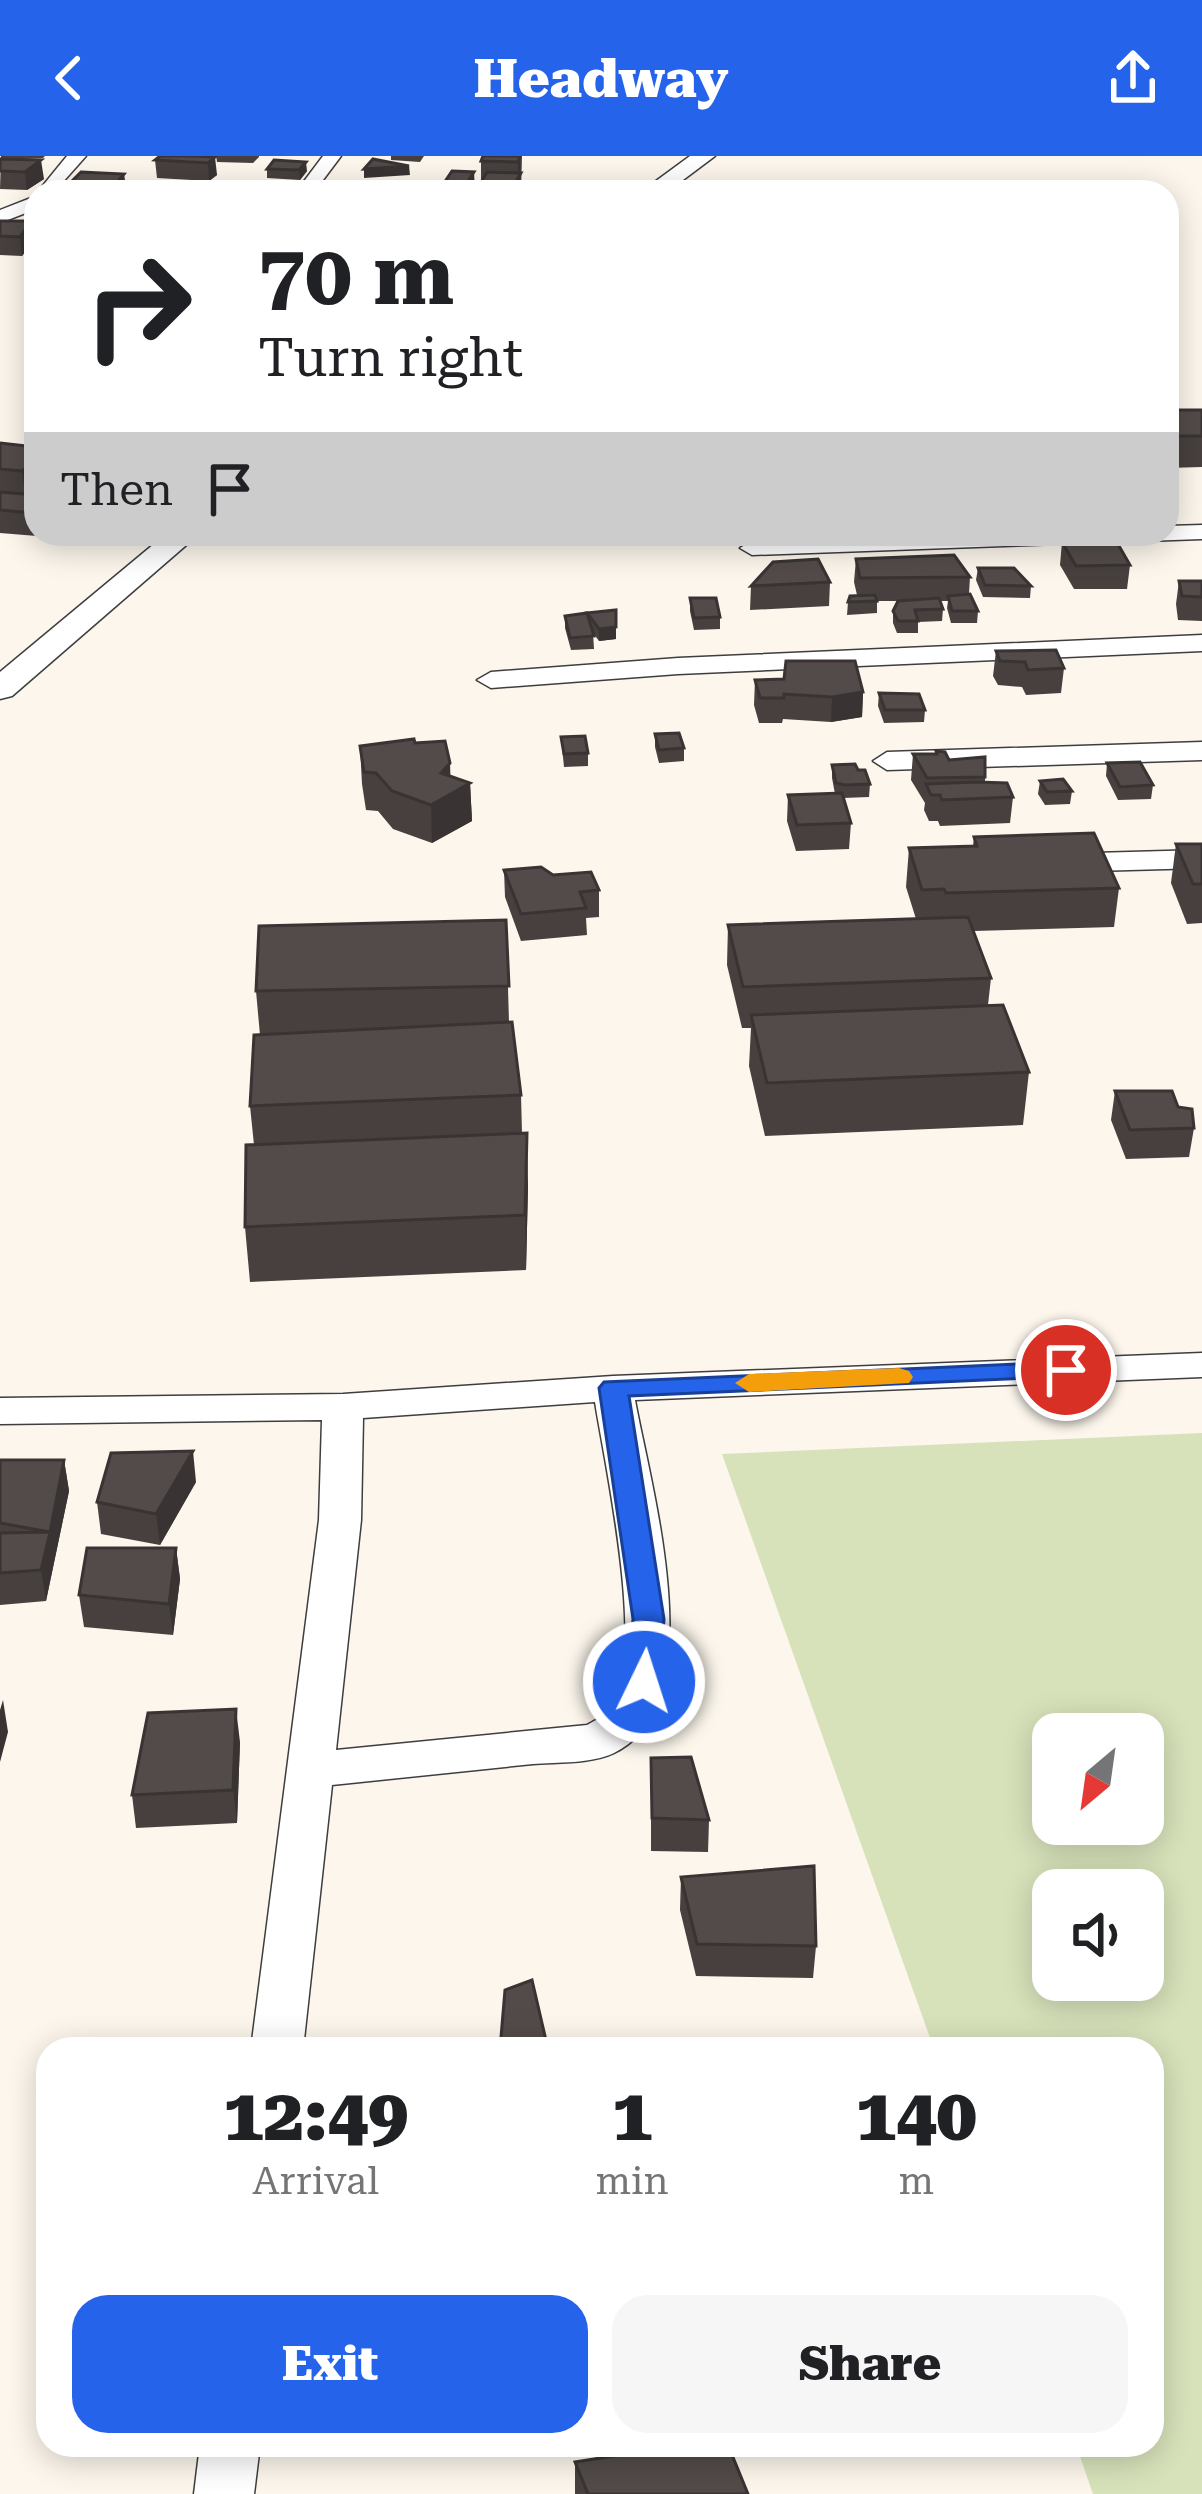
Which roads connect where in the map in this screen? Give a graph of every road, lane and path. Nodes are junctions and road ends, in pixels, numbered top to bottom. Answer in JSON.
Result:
{"nodes":[{"id":1,"x":77,"y":156,"type":"edge"},
{"id":2,"x":704,"y":156,"type":"edge"},
{"id":3,"x":55,"y":180,"type":"edge"},
{"id":4,"x":669,"y":180,"type":"edge"},
{"id":5,"x":170,"y":546,"type":"edge"},
{"id":6,"x":809,"y":546,"type":"edge"},
{"id":7,"x":752,"y":548,"type":"dead end"},
{"id":8,"x":1202,"y":643,"type":"edge"},
{"id":9,"x":491,"y":680,"type":"dead end"},
{"id":10,"x":0,"y":689,"type":"edge"},
{"id":11,"x":1202,"y":751,"type":"edge"},
{"id":12,"x":886,"y":761,"type":"dead end"},
{"id":13,"x":1202,"y":859,"type":"edge"},
{"id":14,"x":1036,"y":864,"type":"edge"},
{"id":15,"x":1202,"y":1364,"type":"edge"},
{"id":16,"x":614,"y":1388,"type":"junction"},
{"id":17,"x":343,"y":1407,"type":"junction"},
{"id":18,"x":0,"y":1411,"type":"edge"},
{"id":19,"x":313,"y":1770,"type":"junction"},
{"id":20,"x":280,"y":2037,"type":"edge"},
{"id":21,"x":229,"y":2457,"type":"edge"},
{"id":22,"x":224,"y":2494,"type":"edge"}],
"edges":[{"from":1,"to":3,"type":"street"},
{"from":2,"to":4,"type":"street"},
{"from":5,"to":10,"type":"street"},
{"from":6,"to":7,"type":"street"},
{"from":8,"to":9,"type":"street"},
{"from":11,"to":12,"type":"street"},
{"from":13,"to":14,"type":"street"},
{"from":15,"to":16,"type":"street"},
{"from":16,"to":17,"type":"street"},
{"from":16,"to":19,"type":"street"},
{"from":17,"to":18,"type":"street"},
{"from":17,"to":19,"type":"street"},
{"from":19,"to":20,"type":"street"},
{"from":21,"to":22,"type":"street"}]}
